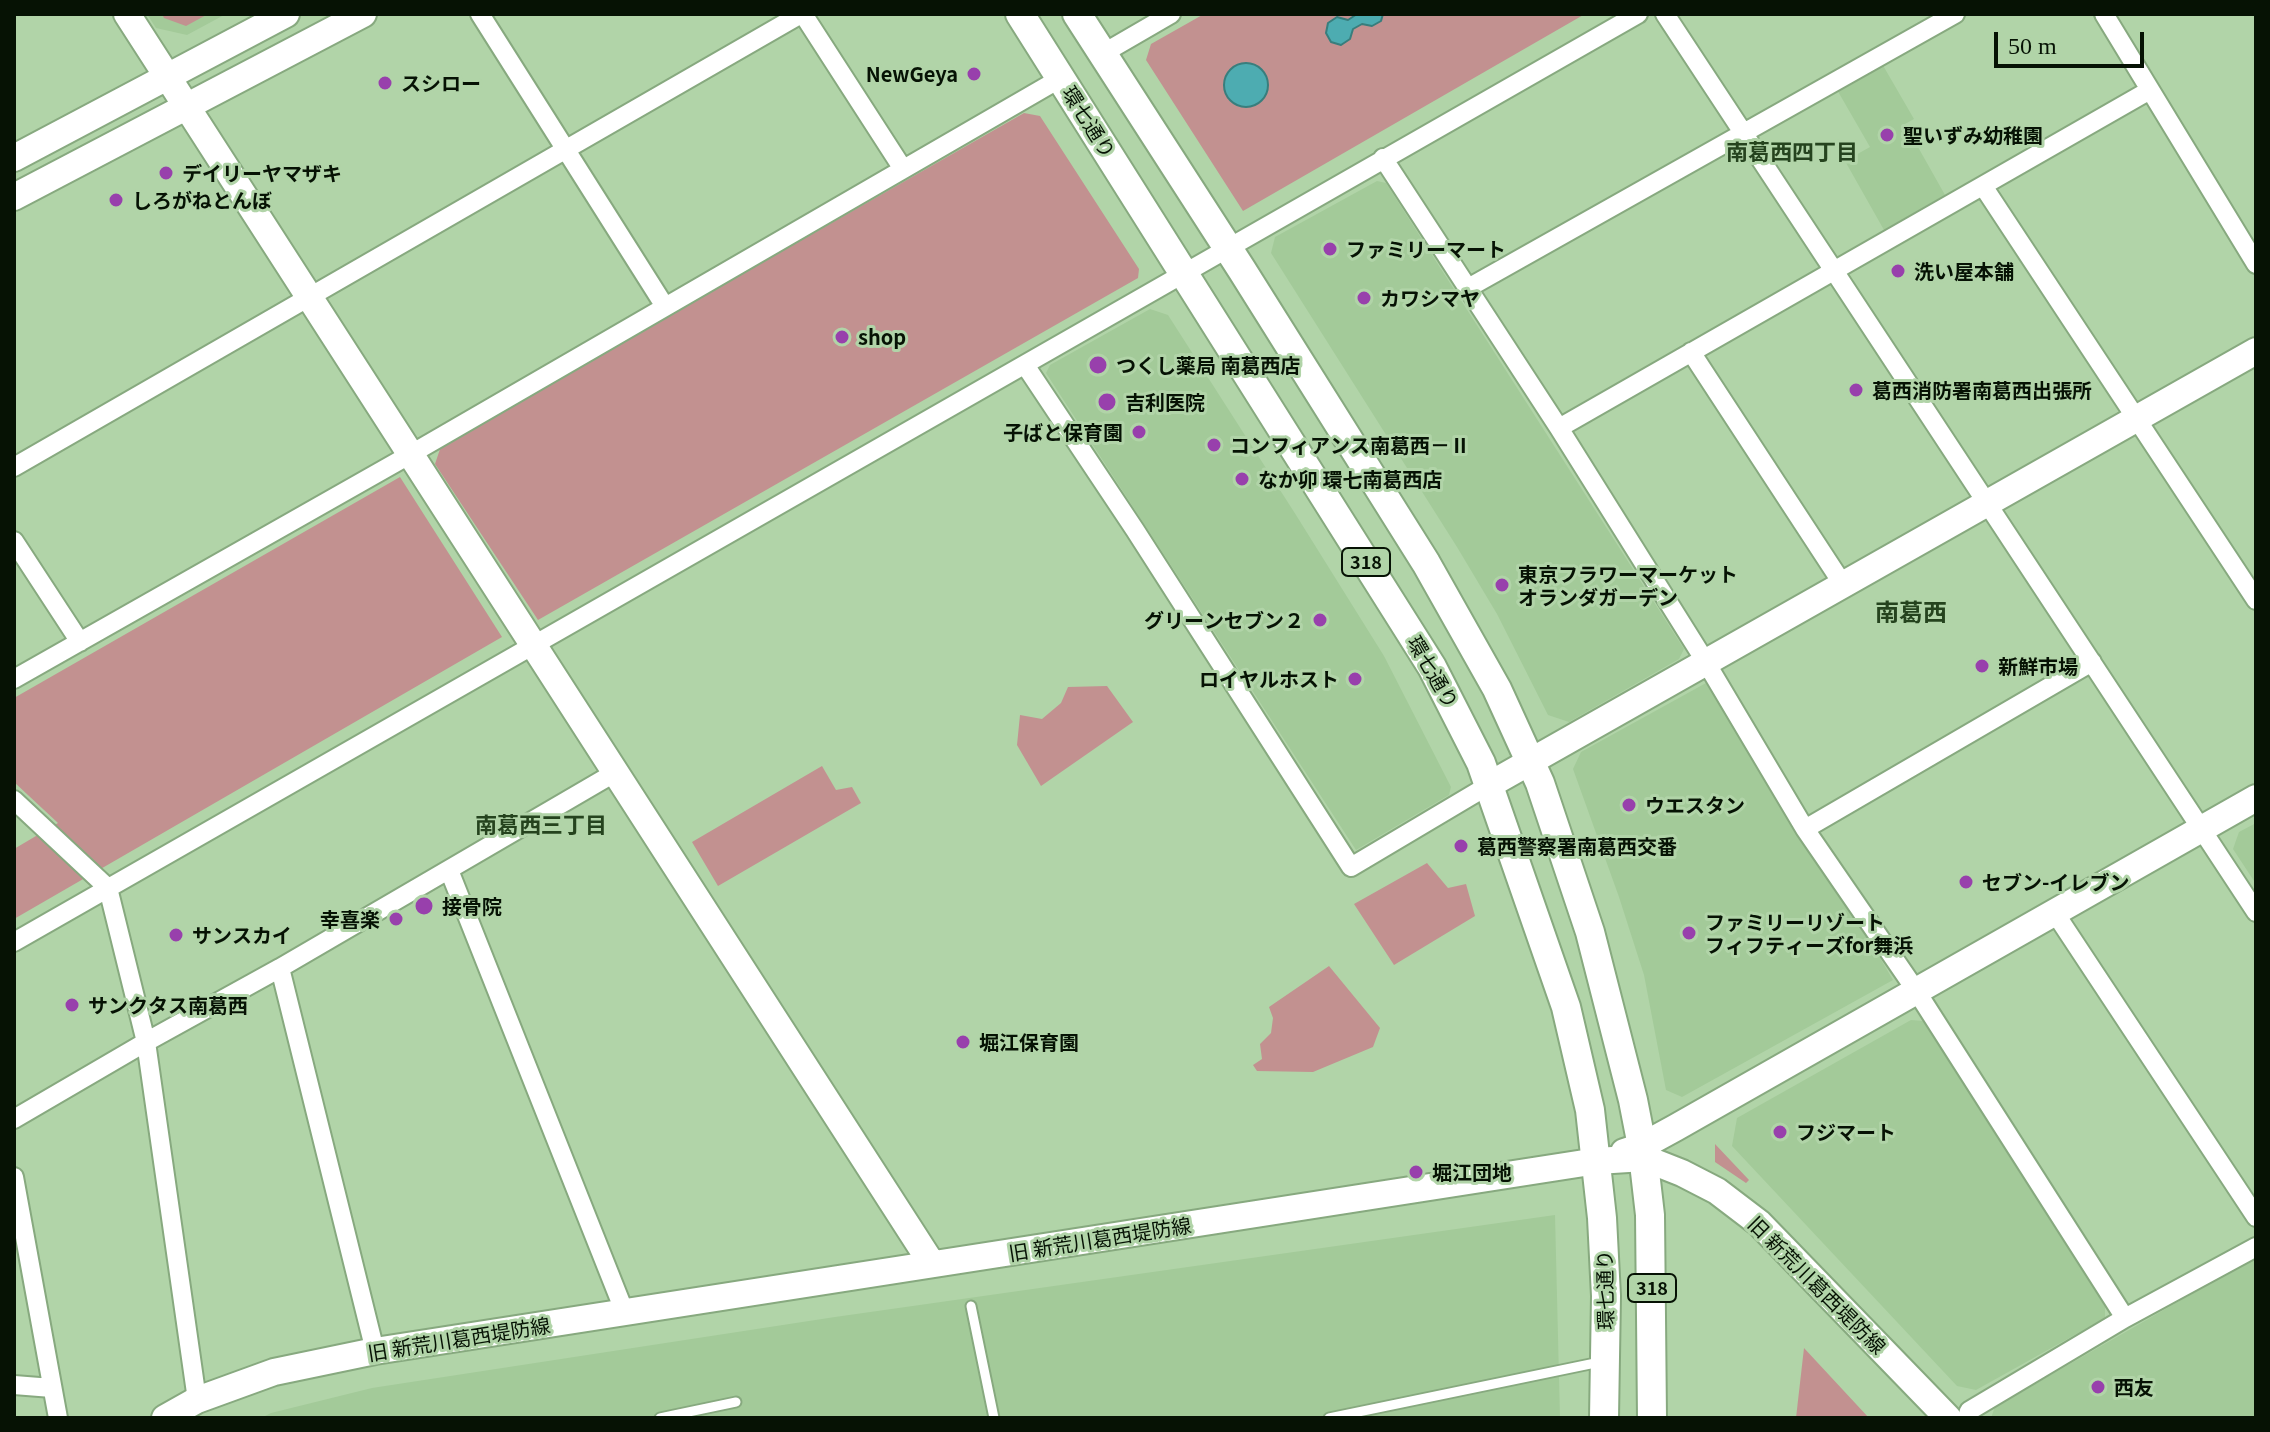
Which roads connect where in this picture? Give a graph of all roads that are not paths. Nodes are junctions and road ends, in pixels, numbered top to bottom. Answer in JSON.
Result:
{"nodes":[{"id":1,"x":127,"y":14,"type":"edge"},
{"id":2,"x":286,"y":14,"type":"edge"},
{"id":3,"x":363,"y":14,"type":"edge"},
{"id":4,"x":480,"y":14,"type":"edge"},
{"id":5,"x":802,"y":14,"type":"edge"},
{"id":6,"x":1020,"y":14,"type":"edge"},
{"id":7,"x":1077,"y":14,"type":"edge"},
{"id":8,"x":1171,"y":14,"type":"edge"},
{"id":9,"x":1638,"y":14,"type":"edge"},
{"id":10,"x":1665,"y":14,"type":"edge"},
{"id":11,"x":1955,"y":14,"type":"edge"},
{"id":12,"x":2104,"y":14,"type":"edge"},
{"id":13,"x":1102,"y":54,"type":"junction"},
{"id":14,"x":168,"y":77,"type":"junction"},
{"id":15,"x":1061,"y":78,"type":"junction"},
{"id":16,"x":2150,"y":90,"type":"junction"},
{"id":17,"x":189,"y":106,"type":"junction"},
{"id":18,"x":1744,"y":133,"type":"junction"},
{"id":19,"x":565,"y":149,"type":"junction"},
{"id":20,"x":14,"y":158,"type":"edge"},
{"id":21,"x":1383,"y":158,"type":"junction"},
{"id":22,"x":903,"y":169,"type":"junction"},
{"id":23,"x":1983,"y":186,"type":"junction"},
{"id":24,"x":14,"y":197,"type":"edge"},
{"id":25,"x":1227,"y":247,"type":"junction"},
{"id":26,"x":2256,"y":264,"type":"edge"},
{"id":27,"x":1834,"y":270,"type":"junction"},
{"id":28,"x":1184,"y":272,"type":"junction"},
{"id":29,"x":1468,"y":288,"type":"junction"},
{"id":30,"x":308,"y":295,"type":"junction"},
{"id":31,"x":664,"y":305,"type":"junction"},
{"id":32,"x":2256,"y":351,"type":"edge"},
{"id":33,"x":1691,"y":352,"type":"junction"},
{"id":34,"x":1025,"y":365,"type":"junction"},
{"id":35,"x":2136,"y":420,"type":"junction"},
{"id":36,"x":1559,"y":428,"type":"junction"},
{"id":37,"x":411,"y":454,"type":"junction"},
{"id":38,"x":14,"y":467,"type":"edge"},
{"id":39,"x":1988,"y":505,"type":"junction"},
{"id":40,"x":14,"y":541,"type":"edge"},
{"id":41,"x":1844,"y":586,"type":"junction"},
{"id":42,"x":2256,"y":600,"type":"edge"},
{"id":43,"x":80,"y":642,"type":"junction"},
{"id":44,"x":535,"y":646,"type":"junction"},
{"id":45,"x":2092,"y":662,"type":"junction"},
{"id":46,"x":1707,"y":664,"type":"junction"},
{"id":47,"x":14,"y":679,"type":"edge"},
{"id":48,"x":1531,"y":761,"type":"junction"},
{"id":49,"x":616,"y":772,"type":"junction"},
{"id":50,"x":1489,"y":785,"type":"junction"},
{"id":51,"x":2256,"y":798,"type":"edge"},
{"id":52,"x":14,"y":800,"type":"edge"},
{"id":53,"x":1805,"y":829,"type":"junction"},
{"id":54,"x":2201,"y":829,"type":"junction"},
{"id":55,"x":449,"y":870,"type":"junction"},
{"id":56,"x":108,"y":888,"type":"junction"},
{"id":57,"x":2256,"y":912,"type":"edge"},
{"id":58,"x":2055,"y":913,"type":"junction"},
{"id":59,"x":14,"y":942,"type":"edge"},
{"id":60,"x":280,"y":968,"type":"junction"},
{"id":61,"x":1917,"y":992,"type":"junction"},
{"id":62,"x":146,"y":1042,"type":"junction"},
{"id":63,"x":14,"y":1119,"type":"edge"},
{"id":64,"x":1643,"y":1152,"type":"junction"},
{"id":65,"x":1597,"y":1161,"type":"junction"},
{"id":66,"x":14,"y":1177,"type":"edge"},
{"id":67,"x":2256,"y":1217,"type":"edge"},
{"id":68,"x":2256,"y":1247,"type":"edge"},
{"id":69,"x":932,"y":1264,"type":"junction"},
{"id":70,"x":971,"y":1306,"type":"dead end"},
{"id":71,"x":625,"y":1313,"type":"junction"},
{"id":72,"x":2125,"y":1318,"type":"junction"},
{"id":73,"x":375,"y":1351,"type":"junction"},
{"id":74,"x":1606,"y":1361,"type":"junction"},
{"id":75,"x":14,"y":1385,"type":"edge"},
{"id":76,"x":52,"y":1388,"type":"junction"},
{"id":77,"x":197,"y":1400,"type":"junction"},
{"id":78,"x":736,"y":1402,"type":"dead end"},
{"id":79,"x":675,"y":1416,"type":"edge"},
{"id":80,"x":58,"y":1418,"type":"edge"},
{"id":81,"x":165,"y":1418,"type":"edge"},
{"id":82,"x":660,"y":1418,"type":"edge"},
{"id":83,"x":994,"y":1418,"type":"edge"},
{"id":84,"x":1329,"y":1418,"type":"edge"},
{"id":85,"x":1604,"y":1418,"type":"edge"},
{"id":86,"x":1652,"y":1418,"type":"edge"},
{"id":87,"x":1948,"y":1418,"type":"edge"},
{"id":88,"x":1967,"y":1418,"type":"edge"}],
"edges":[{"from":1,"to":14,"type":"street"},
{"from":2,"to":14,"type":"street"},
{"from":3,"to":17,"type":"street"},
{"from":4,"to":19,"type":"street"},
{"from":5,"to":19,"type":"street"},
{"from":5,"to":22,"type":"street"},
{"from":6,"to":15,"type":"main road","name":"環七通り","number":"318"},
{"from":7,"to":13,"type":"main road","number":"318"},
{"from":8,"to":13,"type":"street"},
{"from":9,"to":21,"type":"street"},
{"from":10,"to":18,"type":"street"},
{"from":11,"to":18,"type":"street"},
{"from":12,"to":16,"type":"street"},
{"from":13,"to":25,"type":"main road","number":"318"},
{"from":14,"to":17,"type":"street"},
{"from":14,"to":20,"type":"street"},
{"from":15,"to":22,"type":"street"},
{"from":15,"to":28,"type":"main road","name":"環七通り","number":"318"},
{"from":16,"to":23,"type":"street"},
{"from":16,"to":26,"type":"street"},
{"from":17,"to":24,"type":"street"},
{"from":17,"to":30,"type":"street"},
{"from":18,"to":27,"type":"street"},
{"from":18,"to":29,"type":"street"},
{"from":19,"to":30,"type":"street"},
{"from":19,"to":31,"type":"street"},
{"from":21,"to":25,"type":"street"},
{"from":21,"to":29,"type":"street"},
{"from":22,"to":31,"type":"street"},
{"from":23,"to":27,"type":"street"},
{"from":23,"to":35,"type":"street"},
{"from":25,"to":28,"type":"street"},
{"from":25,"to":48,"type":"main road","number":"318"},
{"from":27,"to":33,"type":"street"},
{"from":27,"to":39,"type":"street"},
{"from":28,"to":34,"type":"street"},
{"from":28,"to":50,"type":"main road","name":"環七通り","number":"318"},
{"from":29,"to":36,"type":"street"},
{"from":30,"to":37,"type":"street"},
{"from":30,"to":38,"type":"street"},
{"from":31,"to":37,"type":"street"},
{"from":32,"to":35,"type":"street"},
{"from":33,"to":36,"type":"street"},
{"from":33,"to":41,"type":"street"},
{"from":34,"to":44,"type":"street"},
{"from":34,"to":50,"type":"street"},
{"from":35,"to":39,"type":"street"},
{"from":35,"to":42,"type":"street"},
{"from":36,"to":46,"type":"street"},
{"from":37,"to":43,"type":"street"},
{"from":37,"to":44,"type":"street"},
{"from":39,"to":41,"type":"street"},
{"from":39,"to":45,"type":"street"},
{"from":40,"to":43,"type":"street"},
{"from":41,"to":46,"type":"street"},
{"from":43,"to":47,"type":"street"},
{"from":44,"to":49,"type":"street"},
{"from":44,"to":56,"type":"street"},
{"from":45,"to":53,"type":"street"},
{"from":45,"to":54,"type":"street"},
{"from":46,"to":48,"type":"street"},
{"from":46,"to":53,"type":"street"},
{"from":48,"to":50,"type":"street"},
{"from":48,"to":64,"type":"main road","number":"318"},
{"from":49,"to":55,"type":"street"},
{"from":49,"to":69,"type":"street"},
{"from":50,"to":65,"type":"main road","name":"環七通り","number":"318"},
{"from":51,"to":54,"type":"street"},
{"from":52,"to":56,"type":"street"},
{"from":53,"to":61,"type":"street"},
{"from":54,"to":57,"type":"street"},
{"from":54,"to":58,"type":"street"},
{"from":55,"to":60,"type":"street"},
{"from":55,"to":71,"type":"street"},
{"from":56,"to":59,"type":"street"},
{"from":56,"to":62,"type":"street"},
{"from":58,"to":61,"type":"street"},
{"from":58,"to":67,"type":"street"},
{"from":60,"to":62,"type":"street"},
{"from":60,"to":73,"type":"street"},
{"from":61,"to":64,"type":"street"},
{"from":61,"to":72,"type":"street"},
{"from":62,"to":63,"type":"street"},
{"from":62,"to":77,"type":"street"},
{"from":64,"to":65,"type":"street","name":"旧 新荒川葛西堤防線"},
{"from":64,"to":86,"type":"main road","number":"318"},
{"from":64,"to":87,"type":"street","name":"旧 新荒川葛西堤防線"},
{"from":65,"to":69,"type":"street","name":"旧 新荒川葛西堤防線"},
{"from":65,"to":74,"type":"main road","name":"環七通り","number":"318"},
{"from":66,"to":76,"type":"street"},
{"from":68,"to":72,"type":"street"},
{"from":69,"to":71,"type":"street","name":"旧 新荒川葛西堤防線"},
{"from":70,"to":83,"type":"lane"},
{"from":71,"to":73,"type":"street","name":"旧 新荒川葛西堤防線"},
{"from":72,"to":88,"type":"street"},
{"from":73,"to":77,"type":"street","name":"旧 新荒川葛西堤防線"},
{"from":74,"to":84,"type":"lane"},
{"from":74,"to":85,"type":"main road","name":"環七通り","number":"318"},
{"from":75,"to":76,"type":"street"},
{"from":76,"to":80,"type":"street"},
{"from":77,"to":81,"type":"street","name":"旧 新荒川葛西堤防線"},
{"from":78,"to":79,"type":"lane"},
{"from":79,"to":82,"type":"lane"}]}
